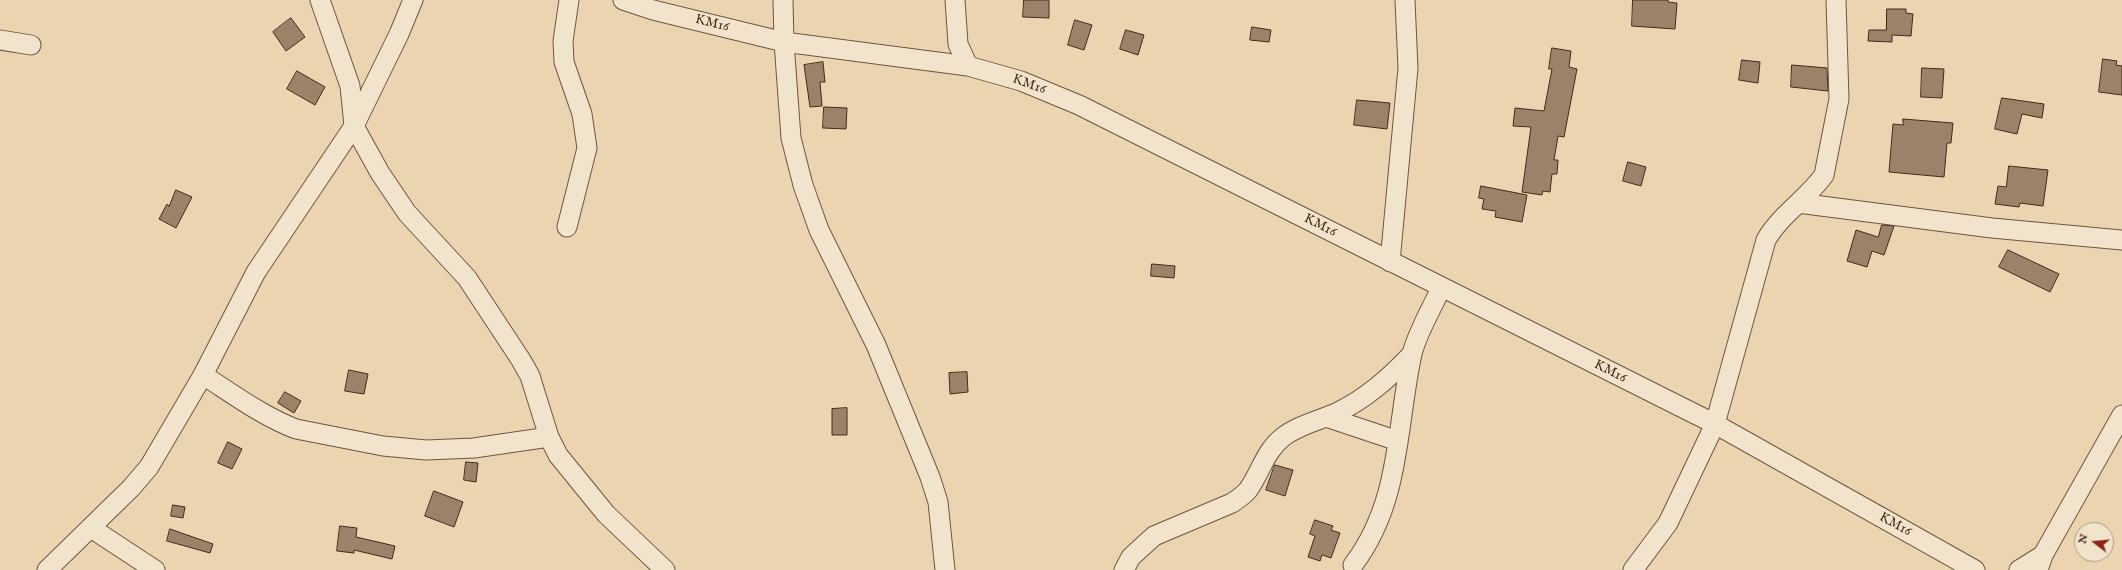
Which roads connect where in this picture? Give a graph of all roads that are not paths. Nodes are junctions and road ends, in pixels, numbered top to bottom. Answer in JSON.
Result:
{"nodes":[{"id":1,"x":320,"y":0,"type":"edge"},
{"id":2,"x":413,"y":0,"type":"edge"},
{"id":3,"x":569,"y":0,"type":"edge"},
{"id":4,"x":623,"y":0,"type":"edge"},
{"id":5,"x":783,"y":0,"type":"edge"},
{"id":6,"x":955,"y":0,"type":"edge"},
{"id":7,"x":1405,"y":0,"type":"edge"},
{"id":8,"x":1836,"y":0,"type":"edge"},
{"id":9,"x":0,"y":40,"type":"edge"},
{"id":10,"x":784,"y":42,"type":"junction"},
{"id":11,"x":31,"y":45,"type":"dead end"},
{"id":12,"x":968,"y":66,"type":"junction"},
{"id":13,"x":354,"y":126,"type":"junction"},
{"id":14,"x":1798,"y":203,"type":"junction"},
{"id":15,"x":567,"y":227,"type":"dead end"},
{"id":16,"x":2122,"y":240,"type":"edge"},
{"id":17,"x":1390,"y":262,"type":"junction"},
{"id":18,"x":1441,"y":288,"type":"junction"},
{"id":19,"x":1412,"y":354,"type":"junction"},
{"id":20,"x":203,"y":375,"type":"junction"},
{"id":21,"x":2122,"y":415,"type":"edge"},
{"id":22,"x":1326,"y":417,"type":"junction"},
{"id":23,"x":1715,"y":424,"type":"junction"},
{"id":24,"x":549,"y":437,"type":"junction"},
{"id":25,"x":1398,"y":441,"type":"junction"},
{"id":26,"x":91,"y":528,"type":"junction"},
{"id":27,"x":2040,"y":562,"type":"edge"},
{"id":28,"x":1354,"y":565,"type":"dead end"},
{"id":29,"x":47,"y":570,"type":"edge"},
{"id":30,"x":155,"y":570,"type":"edge"},
{"id":31,"x":665,"y":570,"type":"edge"},
{"id":32,"x":945,"y":570,"type":"edge"},
{"id":33,"x":1124,"y":570,"type":"edge"},
{"id":34,"x":1633,"y":570,"type":"edge"},
{"id":35,"x":1975,"y":570,"type":"edge"},
{"id":36,"x":2019,"y":570,"type":"edge"}],
"edges":[{"from":1,"to":13,"type":"street"},
{"from":2,"to":13,"type":"street"},
{"from":3,"to":15,"type":"street"},
{"from":4,"to":10,"type":"street","name":"KM16"},
{"from":5,"to":10,"type":"street"},
{"from":6,"to":12,"type":"street"},
{"from":7,"to":17,"type":"street"},
{"from":8,"to":14,"type":"street"},
{"from":9,"to":11,"type":"street"},
{"from":10,"to":12,"type":"street","name":"KM16"},
{"from":10,"to":32,"type":"street"},
{"from":12,"to":17,"type":"street","name":"KM16"},
{"from":13,"to":20,"type":"street"},
{"from":13,"to":24,"type":"street"},
{"from":14,"to":16,"type":"street"},
{"from":14,"to":23,"type":"street"},
{"from":17,"to":18,"type":"street","name":"KM16"},
{"from":18,"to":19,"type":"street"},
{"from":18,"to":23,"type":"street","name":"KM16"},
{"from":19,"to":22,"type":"street"},
{"from":19,"to":25,"type":"street"},
{"from":20,"to":24,"type":"street"},
{"from":20,"to":26,"type":"street"},
{"from":21,"to":27,"type":"street"},
{"from":22,"to":25,"type":"street"},
{"from":22,"to":33,"type":"street"},
{"from":23,"to":34,"type":"street"},
{"from":23,"to":35,"type":"street","name":"KM16"},
{"from":24,"to":31,"type":"street"},
{"from":25,"to":28,"type":"street"},
{"from":26,"to":29,"type":"street"},
{"from":26,"to":30,"type":"street"},
{"from":27,"to":36,"type":"street"}]}
